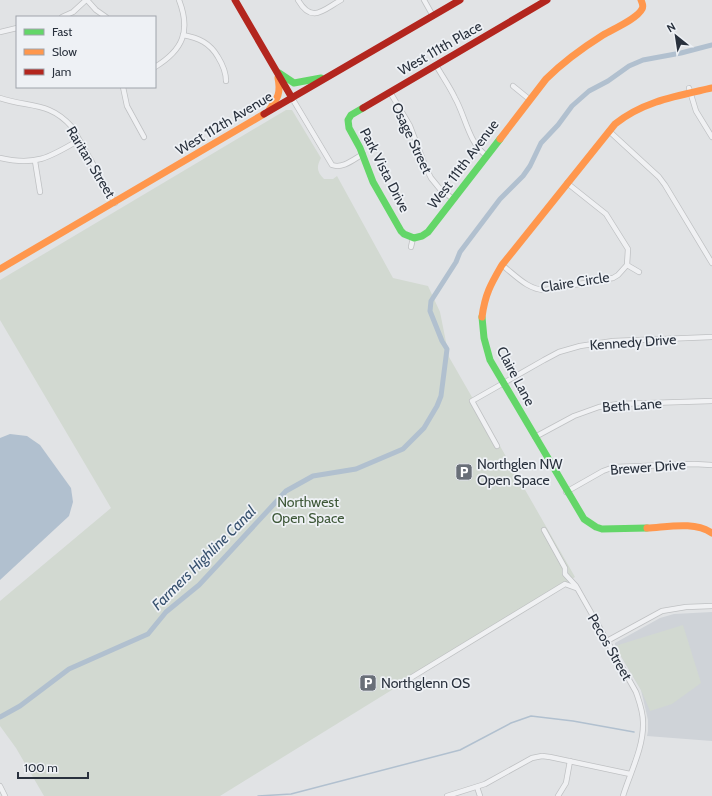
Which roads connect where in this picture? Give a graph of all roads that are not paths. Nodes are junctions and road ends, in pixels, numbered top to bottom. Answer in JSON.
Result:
{"nodes":[{"id":1,"x":87,"y":0,"type":"edge"},
{"id":2,"x":179,"y":0,"type":"edge"},
{"id":3,"x":235,"y":0,"type":"edge"},
{"id":4,"x":298,"y":0,"type":"edge"},
{"id":5,"x":341,"y":0,"type":"edge"},
{"id":6,"x":424,"y":0,"type":"edge"},
{"id":7,"x":460,"y":0,"type":"edge"},
{"id":8,"x":547,"y":0,"type":"edge"},
{"id":9,"x":641,"y":0,"type":"edge"},
{"id":10,"x":64,"y":16,"type":"edge"},
{"id":11,"x":105,"y":16,"type":"edge"},
{"id":12,"x":433,"y":16,"type":"junction"},
{"id":13,"x":16,"y":28,"type":"edge"},
{"id":14,"x":0,"y":32,"type":"edge"},
{"id":15,"x":183,"y":35,"type":"junction"},
{"id":16,"x":156,"y":65,"type":"edge"},
{"id":17,"x":436,"y":65,"type":"junction"},
{"id":18,"x":276,"y":72,"type":"junction"},
{"id":19,"x":329,"y":76,"type":"junction"},
{"id":20,"x":226,"y":81,"type":"dead end"},
{"id":21,"x":513,"y":86,"type":"dead end"},
{"id":22,"x":122,"y":88,"type":"edge"},
{"id":23,"x":712,"y":88,"type":"edge"},
{"id":24,"x":690,"y":90,"type":"junction"},
{"id":25,"x":390,"y":92,"type":"junction"},
{"id":26,"x":0,"y":98,"type":"edge"},
{"id":27,"x":292,"y":98,"type":"junction"},
{"id":28,"x":529,"y":99,"type":"junction"},
{"id":29,"x":267,"y":113,"type":"junction"},
{"id":30,"x":348,"y":120,"type":"joint"},
{"id":31,"x":609,"y":130,"type":"junction"},
{"id":32,"x":144,"y":137,"type":"dead end"},
{"id":33,"x":712,"y":137,"type":"edge"},
{"id":34,"x":79,"y":140,"type":"junction"},
{"id":35,"x":363,"y":154,"type":"junction"},
{"id":36,"x":486,"y":155,"type":"junction"},
{"id":37,"x":0,"y":158,"type":"edge"},
{"id":38,"x":35,"y":161,"type":"junction"},
{"id":39,"x":567,"y":184,"type":"junction"},
{"id":40,"x":40,"y":192,"type":"dead end"},
{"id":41,"x":453,"y":199,"type":"junction"},
{"id":42,"x":115,"y":203,"type":"junction"},
{"id":43,"x":413,"y":238,"type":"junction"},
{"id":44,"x":411,"y":247,"type":"dead end"},
{"id":45,"x":712,"y":263,"type":"edge"},
{"id":46,"x":502,"y":265,"type":"junction"},
{"id":47,"x":627,"y":265,"type":"junction"},
{"id":48,"x":0,"y":269,"type":"edge"},
{"id":49,"x":639,"y":272,"type":"dead end"},
{"id":50,"x":712,"y":337,"type":"edge"},
{"id":51,"x":504,"y":383,"type":"junction"},
{"id":52,"x":712,"y":401,"type":"edge"},
{"id":53,"x":535,"y":437,"type":"junction"},
{"id":54,"x":497,"y":446,"type":"dead end"},
{"id":55,"x":712,"y":465,"type":"edge"},
{"id":56,"x":566,"y":492,"type":"junction"},
{"id":57,"x":544,"y":530,"type":"dead end"},
{"id":58,"x":712,"y":533,"type":"edge"},
{"id":59,"x":576,"y":588,"type":"junction"},
{"id":60,"x":712,"y":606,"type":"edge"},
{"id":61,"x":607,"y":641,"type":"junction"},
{"id":62,"x":399,"y":685,"type":"dead end"},
{"id":63,"x":570,"y":761,"type":"junction"},
{"id":64,"x":630,"y":774,"type":"junction"},
{"id":65,"x":0,"y":786,"type":"edge"},
{"id":66,"x":477,"y":787,"type":"junction"},
{"id":67,"x":5,"y":796,"type":"edge"},
{"id":68,"x":447,"y":796,"type":"edge"},
{"id":69,"x":480,"y":796,"type":"edge"},
{"id":70,"x":558,"y":796,"type":"edge"},
{"id":71,"x":623,"y":796,"type":"edge"}],
"edges":[{"from":1,"to":10,"type":"street"},
{"from":1,"to":11,"type":"street"},
{"from":2,"to":15,"type":"street"},
{"from":3,"to":18,"type":"street"},
{"from":4,"to":5,"type":"street"},
{"from":6,"to":12,"type":"street"},
{"from":7,"to":12,"type":"street","name":"West 112th Avenue"},
{"from":8,"to":17,"type":"street","name":"West 111th Place"},
{"from":9,"to":28,"type":"street","name":"West 111th Avenue"},
{"from":12,"to":19,"type":"street","name":"West 112th Avenue"},
{"from":13,"to":14,"type":"street"},
{"from":15,"to":16,"type":"street"},
{"from":15,"to":20,"type":"street"},
{"from":17,"to":25,"type":"street","name":"West 111th Place"},
{"from":17,"to":36,"type":"street"},
{"from":18,"to":19,"type":"street"},
{"from":18,"to":27,"type":"street"},
{"from":18,"to":29,"type":"street"},
{"from":19,"to":27,"type":"street","name":"West 112th Avenue"},
{"from":21,"to":28,"type":"street"},
{"from":22,"to":32,"type":"street"},
{"from":23,"to":24,"type":"street","name":"Claire Lane"},
{"from":24,"to":31,"type":"street","name":"Claire Lane"},
{"from":24,"to":33,"type":"street"},
{"from":25,"to":30,"type":"street","name":"West 111th Place"},
{"from":25,"to":41,"type":"street","name":"Osage Street"},
{"from":26,"to":34,"type":"street","name":"Raritan Street"},
{"from":27,"to":29,"type":"street","name":"West 112th Avenue"},
{"from":27,"to":35,"type":"street"},
{"from":28,"to":36,"type":"street","name":"West 111th Avenue"},
{"from":29,"to":42,"type":"street","name":"West 112th Avenue"},
{"from":30,"to":35,"type":"street","name":"Park Vista Drive"},
{"from":31,"to":39,"type":"street","name":"Claire Lane"},
{"from":31,"to":45,"type":"street"},
{"from":34,"to":38,"type":"street"},
{"from":34,"to":42,"type":"street","name":"Raritan Street"},
{"from":35,"to":43,"type":"street","name":"Park Vista Drive"},
{"from":36,"to":41,"type":"street","name":"West 111th Avenue"},
{"from":37,"to":38,"type":"street"},
{"from":38,"to":40,"type":"street"},
{"from":39,"to":46,"type":"street","name":"Claire Lane"},
{"from":39,"to":47,"type":"street","name":"Claire Circle"},
{"from":41,"to":43,"type":"street","name":"West 111th Avenue"},
{"from":42,"to":48,"type":"street","name":"West 112th Avenue"},
{"from":43,"to":44,"type":"street"},
{"from":46,"to":47,"type":"street","name":"Claire Circle"},
{"from":46,"to":51,"type":"street","name":"Claire Lane"},
{"from":47,"to":49,"type":"street","name":"Claire Circle"},
{"from":50,"to":51,"type":"street","name":"Kennedy Drive"},
{"from":51,"to":53,"type":"street","name":"Claire Lane"},
{"from":51,"to":54,"type":"street","name":"Kennedy Drive"},
{"from":52,"to":53,"type":"street","name":"Beth Lane"},
{"from":53,"to":56,"type":"street","name":"Claire Lane"},
{"from":55,"to":56,"type":"street","name":"Brewer Drive"},
{"from":56,"to":58,"type":"street","name":"Claire Lane"},
{"from":57,"to":59,"type":"street","name":"Pecos Street"},
{"from":59,"to":61,"type":"street","name":"Pecos Street"},
{"from":59,"to":62,"type":"street"},
{"from":60,"to":61,"type":"street"},
{"from":61,"to":64,"type":"street","name":"Pecos Street"},
{"from":63,"to":64,"type":"street"},
{"from":63,"to":66,"type":"street"},
{"from":63,"to":70,"type":"street"},
{"from":64,"to":71,"type":"street","name":"Pecos Street"},
{"from":65,"to":67,"type":"street"},
{"from":66,"to":68,"type":"street"},
{"from":66,"to":69,"type":"street"}]}
